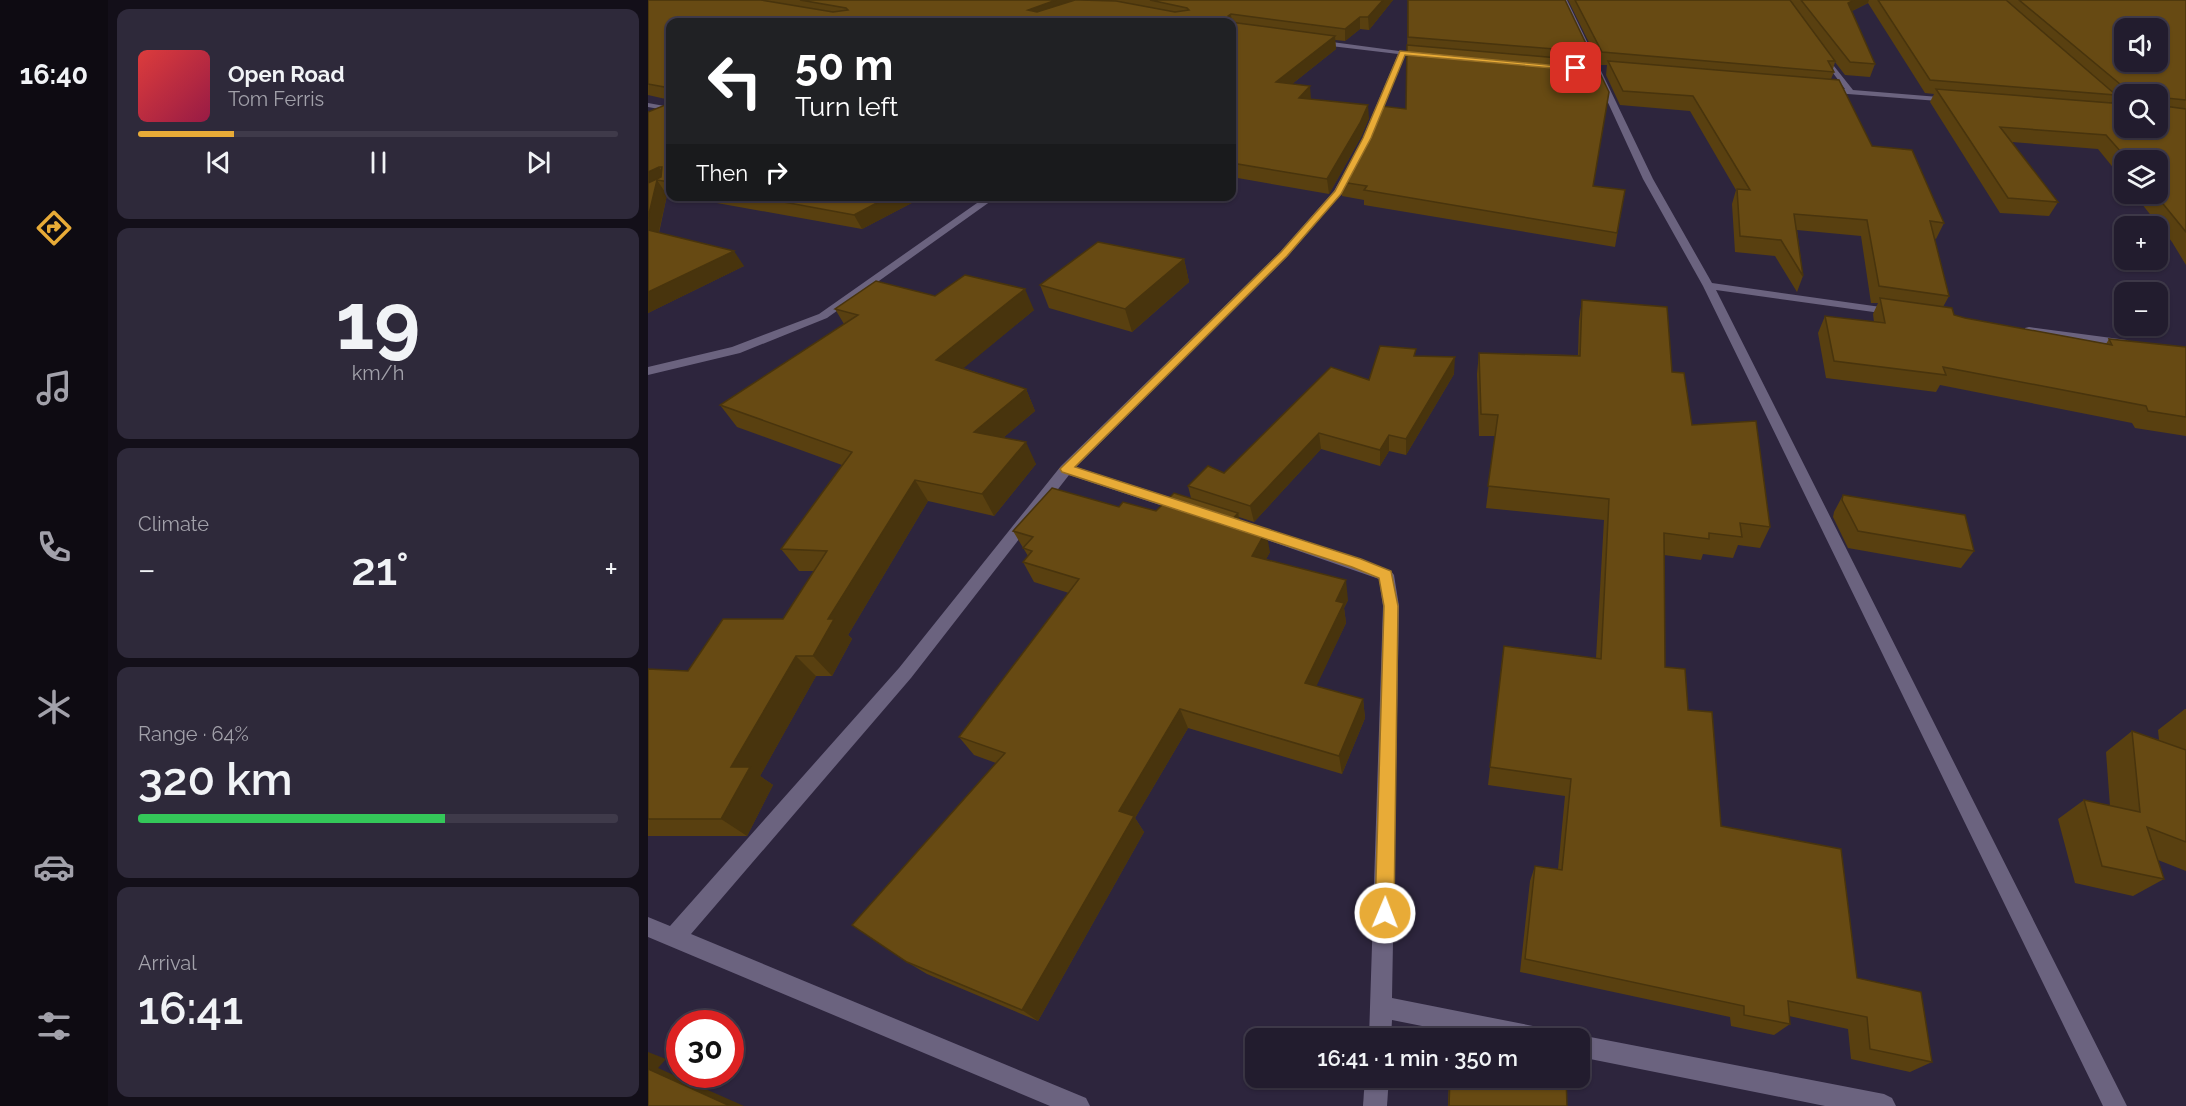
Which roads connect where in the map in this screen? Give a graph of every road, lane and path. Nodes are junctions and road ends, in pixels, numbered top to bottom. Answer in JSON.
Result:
{"nodes":[{"id":1,"x":1564,"y":0,"type":"edge"},
{"id":2,"x":1304,"y":41,"type":"edge"},
{"id":3,"x":1817,"y":46,"type":"edge"},
{"id":4,"x":1816,"y":89,"type":"edge"},
{"id":5,"x":1851,"y":92,"type":"junction"},
{"id":6,"x":1958,"y":101,"type":"edge"},
{"id":7,"x":648,"y":105,"type":"edge"},
{"id":8,"x":666,"y":108,"type":"edge"},
{"id":9,"x":1367,"y":138,"type":"edge"},
{"id":10,"x":1357,"y":156,"type":"edge"},
{"id":11,"x":987,"y":201,"type":"edge"},
{"id":12,"x":1708,"y":286,"type":"junction"},
{"id":13,"x":1906,"y":314,"type":"edge"},
{"id":14,"x":2011,"y":328,"type":"edge"},
{"id":15,"x":2139,"y":346,"type":"edge"},
{"id":16,"x":648,"y":371,"type":"edge"},
{"id":17,"x":1066,"y":469,"type":"junction"},
{"id":18,"x":1200,"y":512,"type":"edge"},
{"id":19,"x":1234,"y":523,"type":"edge"},
{"id":20,"x":648,"y":927,"type":"edge"},
{"id":21,"x":675,"y":936,"type":"junction"},
{"id":22,"x":1383,"y":1007,"type":"junction"},
{"id":23,"x":1381,"y":1028,"type":"edge"},
{"id":24,"x":1488,"y":1028,"type":"edge"},
{"id":25,"x":1590,"y":1048,"type":"edge"},
{"id":26,"x":1376,"y":1088,"type":"edge"},
{"id":27,"x":1078,"y":1106,"type":"edge"},
{"id":28,"x":1375,"y":1106,"type":"edge"},
{"id":29,"x":1884,"y":1106,"type":"edge"},
{"id":30,"x":2115,"y":1106,"type":"edge"}],
"edges":[{"from":1,"to":12,"type":"street"},
{"from":2,"to":9,"type":"street"},
{"from":3,"to":5,"type":"street"},
{"from":4,"to":5,"type":"street"},
{"from":5,"to":6,"type":"street"},
{"from":7,"to":8,"type":"street"},
{"from":10,"to":17,"type":"street"},
{"from":11,"to":16,"type":"street"},
{"from":12,"to":13,"type":"street"},
{"from":12,"to":30,"type":"street"},
{"from":14,"to":15,"type":"street"},
{"from":17,"to":18,"type":"street"},
{"from":17,"to":21,"type":"street"},
{"from":19,"to":22,"type":"street"},
{"from":20,"to":21,"type":"street"},
{"from":21,"to":27,"type":"street"},
{"from":22,"to":23,"type":"street"},
{"from":22,"to":24,"type":"street"},
{"from":25,"to":29,"type":"street"},
{"from":26,"to":28,"type":"street"}]}
